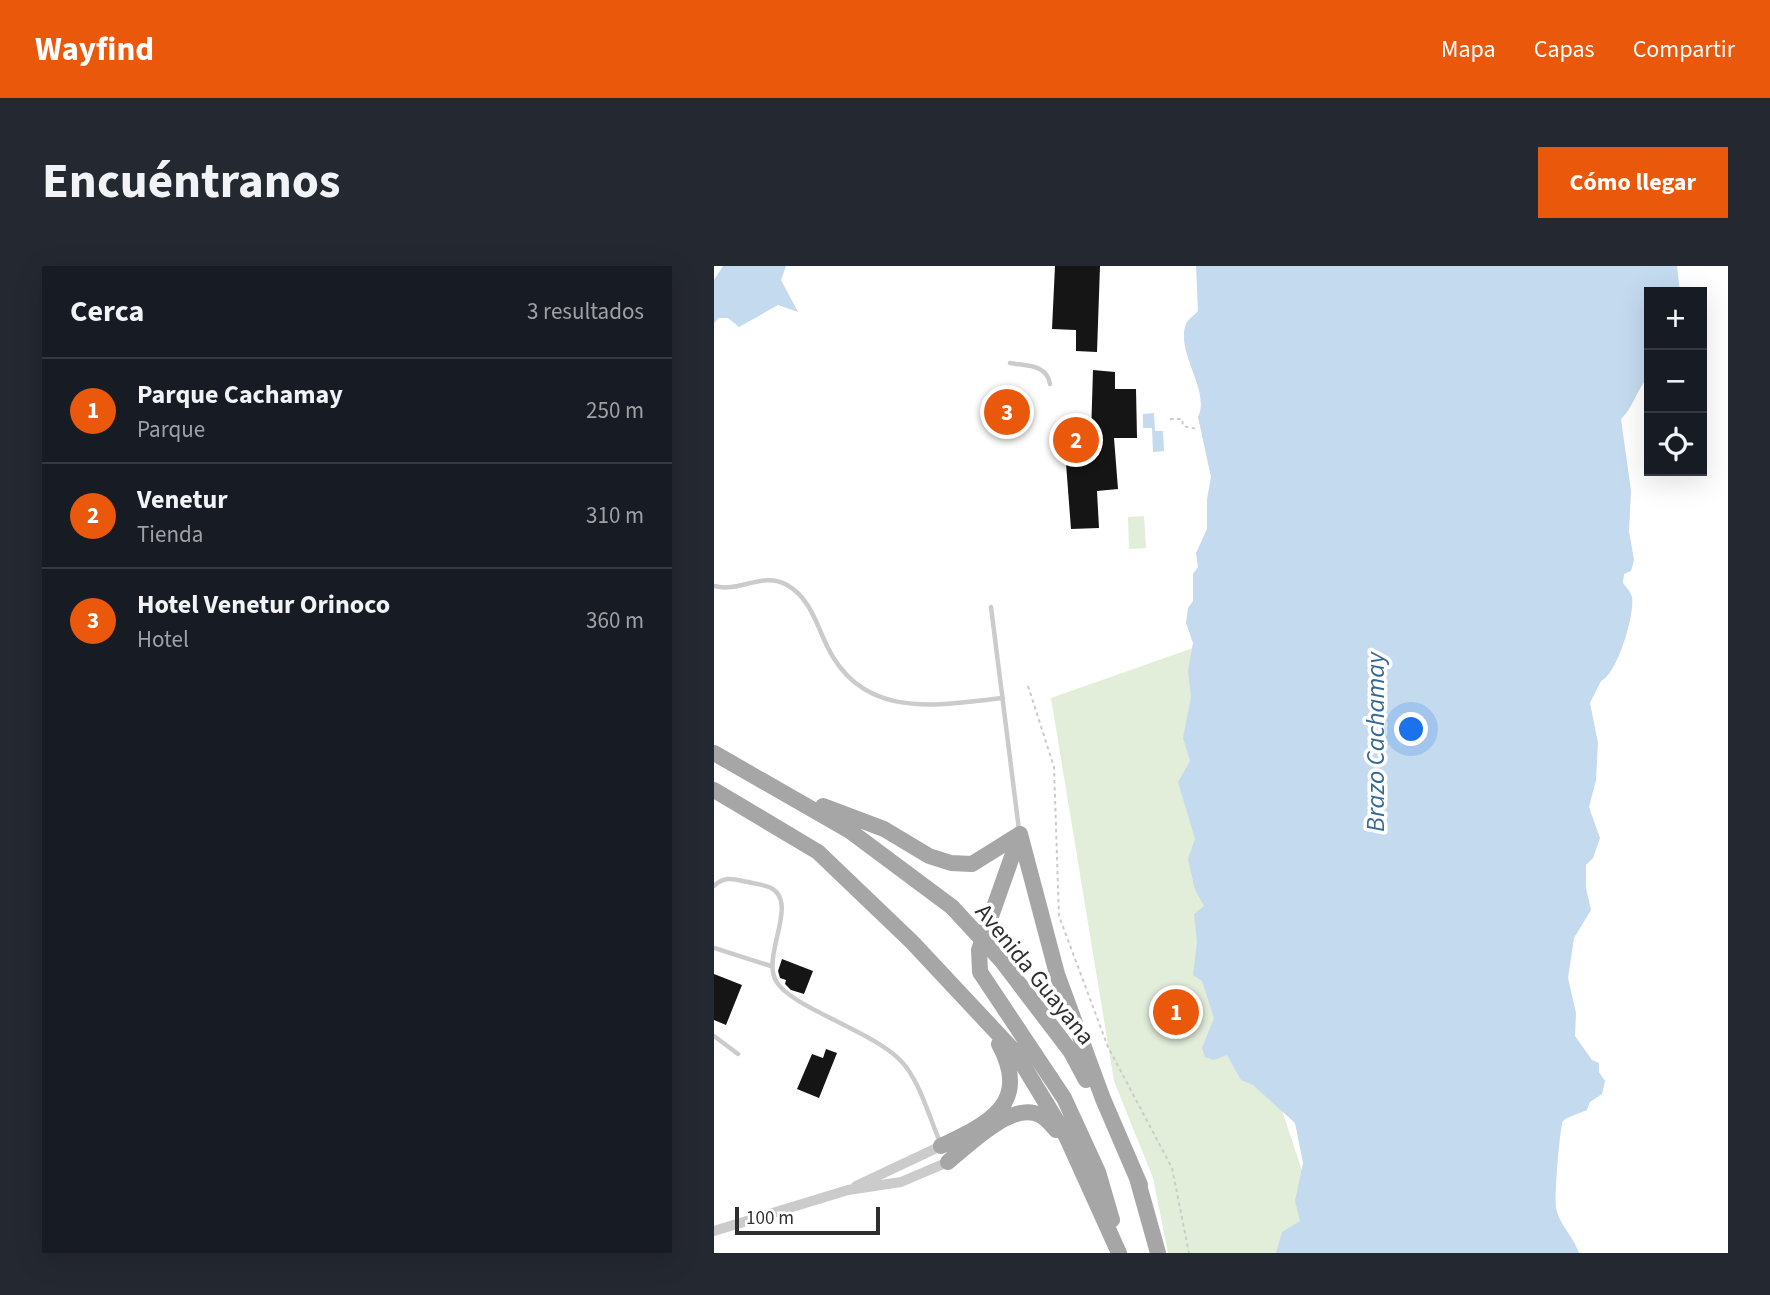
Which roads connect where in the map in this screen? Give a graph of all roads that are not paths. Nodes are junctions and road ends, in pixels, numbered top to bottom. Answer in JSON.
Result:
{"nodes":[{"id":1,"x":1010,"y":363,"type":"dead end"},
{"id":2,"x":1050,"y":384,"type":"dead end"},
{"id":3,"x":714,"y":586,"type":"edge"},
{"id":4,"x":990,"y":607,"type":"dead end"},
{"id":5,"x":1003,"y":698,"type":"junction"},
{"id":6,"x":714,"y":752,"type":"edge"},
{"id":7,"x":714,"y":790,"type":"edge"},
{"id":8,"x":790,"y":794,"type":"junction"},
{"id":9,"x":1020,"y":834,"type":"junction"},
{"id":10,"x":714,"y":886,"type":"edge"},
{"id":11,"x":714,"y":948,"type":"edge"},
{"id":12,"x":771,"y":966,"type":"junction"},
{"id":13,"x":984,"y":1018,"type":"junction"},
{"id":14,"x":714,"y":1036,"type":"edge"},
{"id":15,"x":738,"y":1054,"type":"dead end"},
{"id":16,"x":942,"y":1146,"type":"junction"},
{"id":17,"x":948,"y":1162,"type":"junction"},
{"id":18,"x":1079,"y":1168,"type":"junction"},
{"id":19,"x":1140,"y":1185,"type":"junction"},
{"id":20,"x":848,"y":1190,"type":"junction"},
{"id":21,"x":714,"y":1231,"type":"edge"},
{"id":22,"x":1120,"y":1253,"type":"edge"},
{"id":23,"x":1158,"y":1253,"type":"edge"}],
"edges":[{"from":1,"to":2,"type":"lane"},
{"from":3,"to":5,"type":"lane"},
{"from":4,"to":5,"type":"lane"},
{"from":5,"to":9,"type":"lane"},
{"from":6,"to":8,"type":"main road","name":"Avenida Guayana"},
{"from":7,"to":13,"type":"main road"},
{"from":8,"to":9,"type":"main road"},
{"from":8,"to":19,"type":"main road","name":"Avenida Guayana","bridge":true},
{"from":9,"to":19,"type":"main road"},
{"from":9,"to":22,"type":"main road"},
{"from":10,"to":12,"type":"lane"},
{"from":11,"to":12,"type":"lane"},
{"from":12,"to":16,"type":"lane"},
{"from":13,"to":16,"type":"main road"},
{"from":13,"to":18,"type":"main road"},
{"from":14,"to":15,"type":"lane"},
{"from":16,"to":17,"type":"lane"},
{"from":16,"to":20,"type":"street"},
{"from":17,"to":18,"type":"main road"},
{"from":17,"to":20,"type":"street"},
{"from":18,"to":22,"type":"main road"},
{"from":19,"to":23,"type":"main road","name":"Avenida Guayana"},
{"from":20,"to":21,"type":"street"}]}
